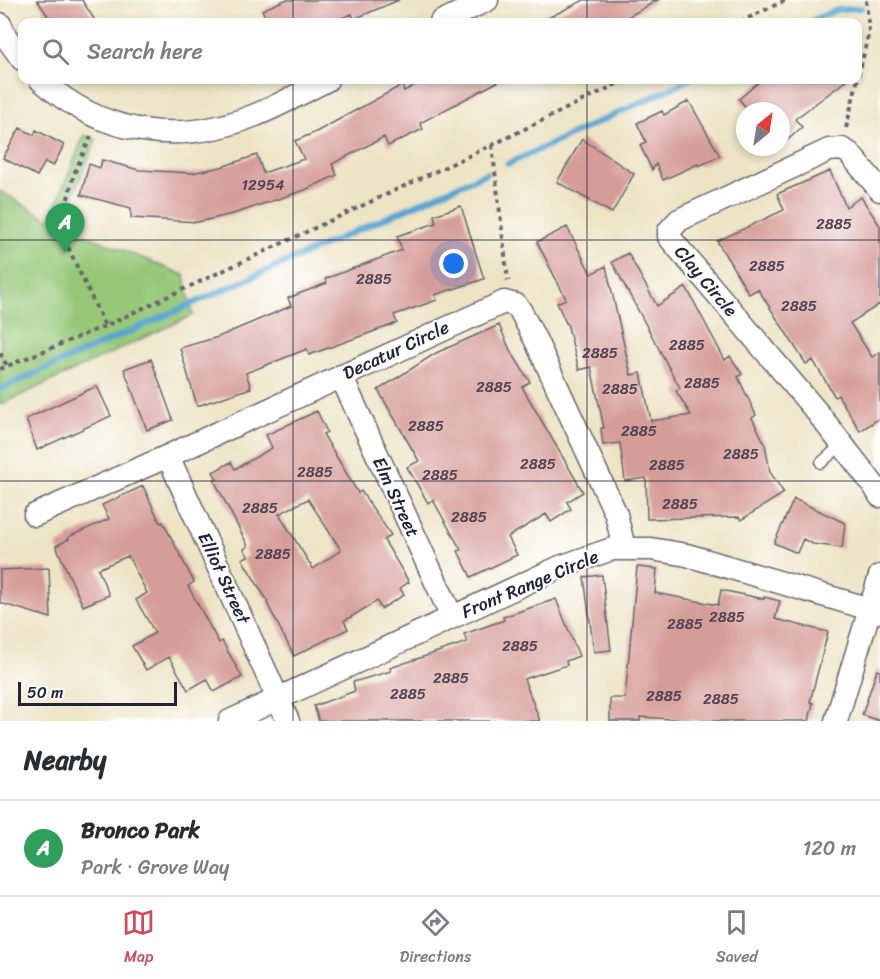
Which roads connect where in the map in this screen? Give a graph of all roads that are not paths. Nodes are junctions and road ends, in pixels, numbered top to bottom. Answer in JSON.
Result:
{"nodes":[{"id":1,"x":487,"y":0,"type":"edge"},
{"id":2,"x":445,"y":13,"type":"edge"},
{"id":3,"x":0,"y":24,"type":"edge"},
{"id":4,"x":18,"y":54,"type":"edge"},
{"id":5,"x":46,"y":84,"type":"edge"},
{"id":6,"x":319,"y":84,"type":"edge"},
{"id":7,"x":880,"y":190,"type":"edge"},
{"id":8,"x":341,"y":376,"type":"junction"},
{"id":9,"x":842,"y":444,"type":"junction"},
{"id":10,"x":168,"y":456,"type":"junction"},
{"id":11,"x":821,"y":463,"type":"dead end"},
{"id":12,"x":880,"y":496,"type":"edge"},
{"id":13,"x":35,"y":515,"type":"dead end"},
{"id":14,"x":624,"y":548,"type":"junction"},
{"id":15,"x":880,"y":576,"type":"edge"},
{"id":16,"x":875,"y":610,"type":"edge"},
{"id":17,"x":452,"y":617,"type":"junction"},
{"id":18,"x":278,"y":699,"type":"junction"},
{"id":19,"x":230,"y":721,"type":"edge"},
{"id":20,"x":288,"y":721,"type":"edge"},
{"id":21,"x":836,"y":721,"type":"edge"}],
"edges":[{"from":1,"to":2,"type":"street"},
{"from":3,"to":4,"type":"street"},
{"from":5,"to":6,"type":"street"},
{"from":7,"to":9,"type":"street","name":"Clay Circle"},
{"from":8,"to":10,"type":"street","name":"Decatur Circle"},
{"from":8,"to":14,"type":"street","name":"Decatur Circle"},
{"from":8,"to":17,"type":"street","name":"Elm Street"},
{"from":9,"to":11,"type":"lane"},
{"from":9,"to":12,"type":"street","name":"Clay Circle"},
{"from":10,"to":13,"type":"street","name":"Decatur Circle"},
{"from":10,"to":18,"type":"street","name":"Elliot Street"},
{"from":14,"to":16,"type":"street","name":"Front Range Circle"},
{"from":14,"to":17,"type":"street","name":"Front Range Circle"},
{"from":15,"to":16,"type":"street"},
{"from":16,"to":21,"type":"street"},
{"from":17,"to":18,"type":"street","name":"Front Range Circle"},
{"from":18,"to":19,"type":"street","name":"Front Range Circle"},
{"from":18,"to":20,"type":"street","name":"Elliot Street"}]}
